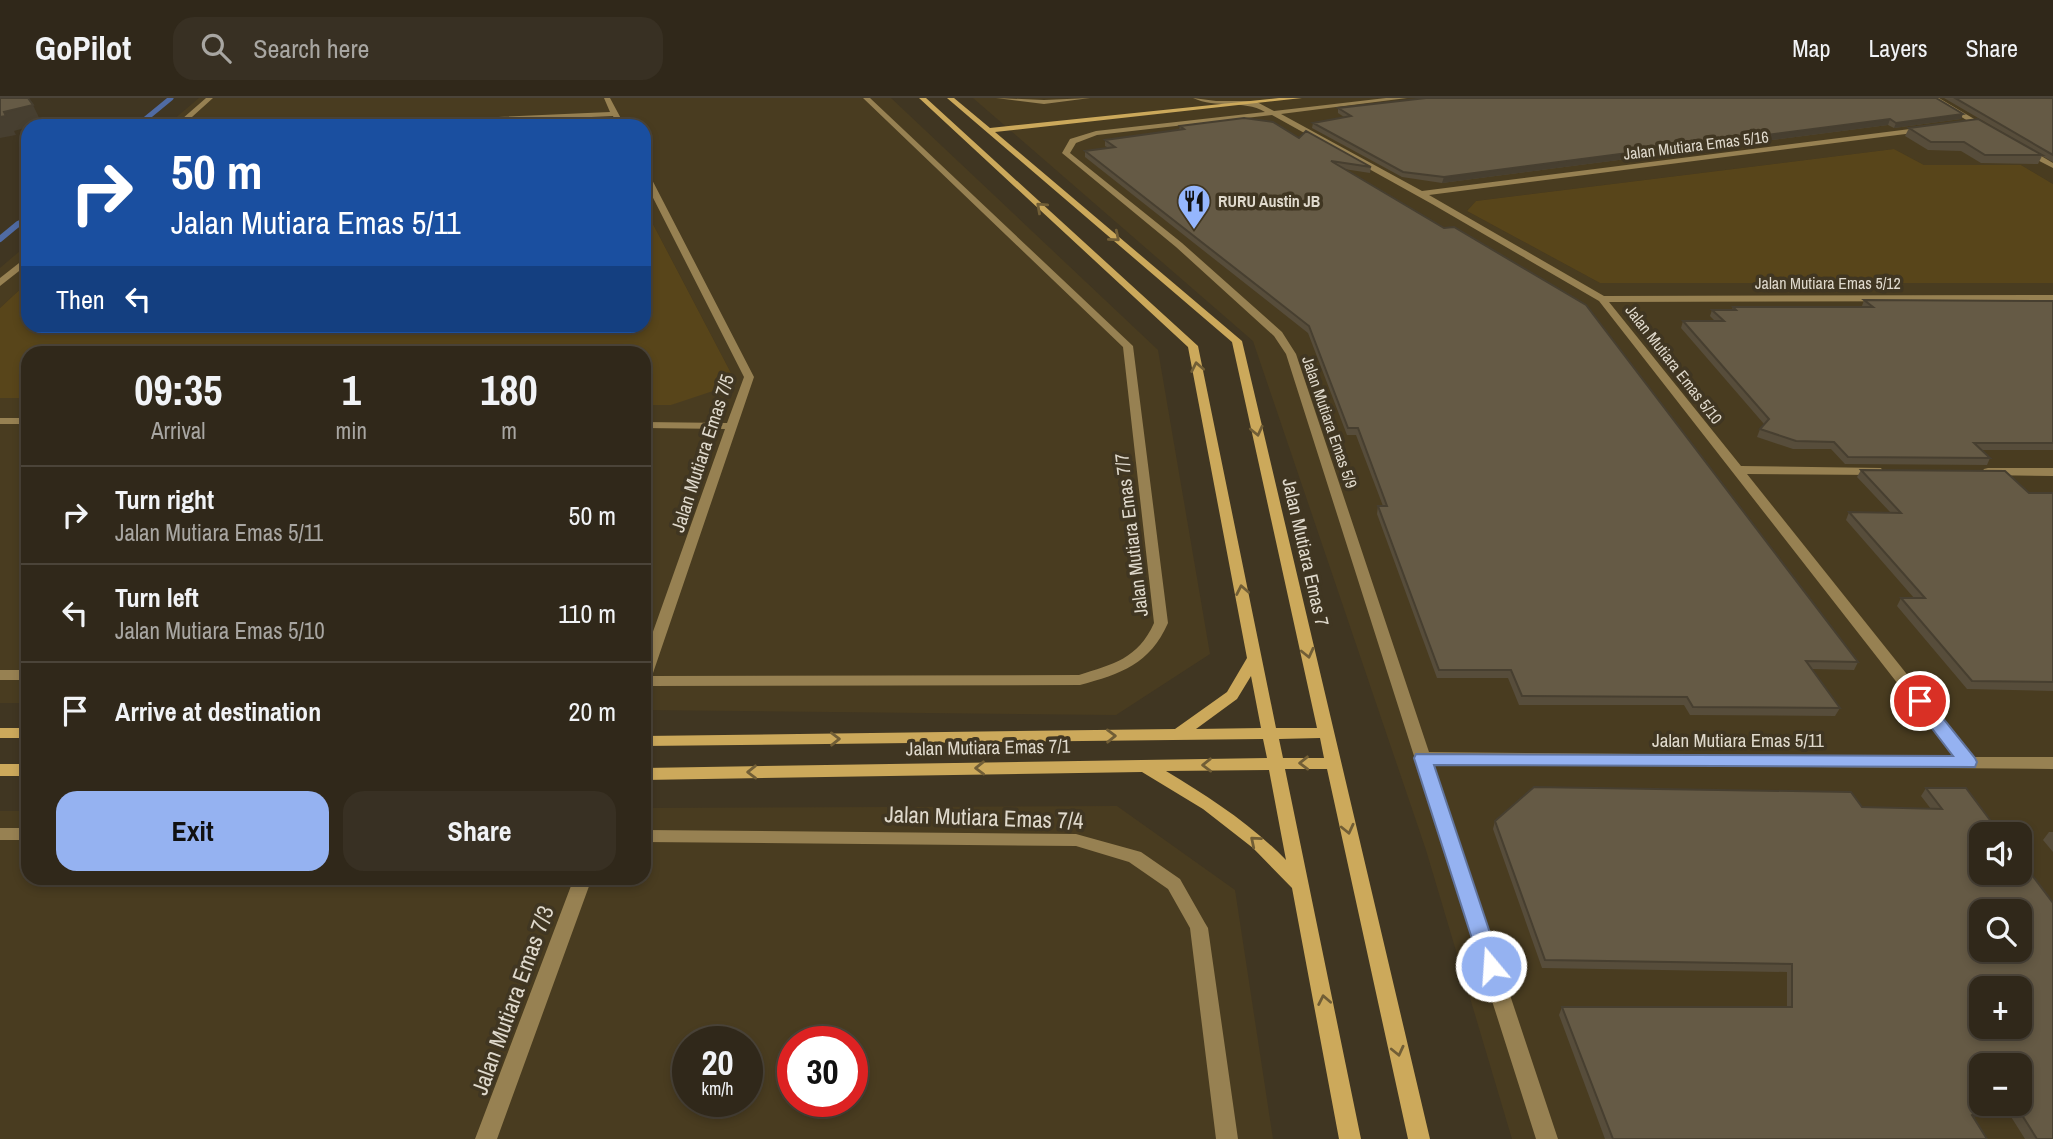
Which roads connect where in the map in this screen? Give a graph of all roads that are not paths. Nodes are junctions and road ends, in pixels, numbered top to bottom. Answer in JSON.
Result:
{"nodes":[{"id":1,"x":210,"y":98,"type":"edge"},
{"id":2,"x":607,"y":98,"type":"edge"},
{"id":3,"x":866,"y":98,"type":"edge"},
{"id":4,"x":922,"y":98,"type":"edge"},
{"id":5,"x":950,"y":98,"type":"edge"},
{"id":6,"x":999,"y":98,"type":"edge"},
{"id":7,"x":1087,"y":98,"type":"edge"},
{"id":8,"x":1220,"y":98,"type":"edge"},
{"id":9,"x":1299,"y":98,"type":"edge"},
{"id":10,"x":1404,"y":98,"type":"edge"},
{"id":11,"x":1934,"y":98,"type":"edge"},
{"id":12,"x":1198,"y":99,"type":"edge"},
{"id":13,"x":1255,"y":103,"type":"junction"},
{"id":14,"x":1272,"y":112,"type":"junction"},
{"id":15,"x":615,"y":114,"type":"junction"},
{"id":16,"x":186,"y":119,"type":"edge"},
{"id":17,"x":498,"y":119,"type":"edge"},
{"id":18,"x":618,"y":119,"type":"edge"},
{"id":19,"x":948,"y":121,"type":"junction"},
{"id":20,"x":1976,"y":122,"type":"junction"},
{"id":21,"x":1964,"y":124,"type":"edge"},
{"id":22,"x":979,"y":127,"type":"junction"},
{"id":23,"x":1940,"y":127,"type":"edge"},
{"id":24,"x":990,"y":131,"type":"junction"},
{"id":25,"x":1998,"y":135,"type":"edge"},
{"id":26,"x":968,"y":139,"type":"junction"},
{"id":27,"x":2009,"y":141,"type":"edge"},
{"id":28,"x":2053,"y":166,"type":"edge"},
{"id":29,"x":651,"y":186,"type":"edge"},
{"id":30,"x":1420,"y":194,"type":"junction"},
{"id":31,"x":659,"y":201,"type":"junction"},
{"id":32,"x":651,"y":202,"type":"edge"},
{"id":33,"x":21,"y":265,"type":"edge"},
{"id":34,"x":0,"y":284,"type":"edge"},
{"id":35,"x":2053,"y":298,"type":"edge"},
{"id":36,"x":1602,"y":299,"type":"junction"},
{"id":37,"x":0,"y":421,"type":"edge"},
{"id":38,"x":21,"y":421,"type":"edge"},
{"id":39,"x":651,"y":425,"type":"edge"},
{"id":40,"x":732,"y":426,"type":"junction"},
{"id":41,"x":1738,"y":470,"type":"junction"},
{"id":42,"x":1889,"y":471,"type":"edge"},
{"id":43,"x":1971,"y":471,"type":"edge"},
{"id":44,"x":2053,"y":472,"type":"edge"},
{"id":45,"x":1255,"y":657,"type":"junction"},
{"id":46,"x":651,"y":660,"type":"edge"},
{"id":47,"x":0,"y":675,"type":"edge"},
{"id":48,"x":21,"y":675,"type":"edge"},
{"id":49,"x":651,"y":680,"type":"edge"},
{"id":50,"x":0,"y":733,"type":"edge"},
{"id":51,"x":21,"y":733,"type":"edge"},
{"id":52,"x":1326,"y":733,"type":"junction"},
{"id":53,"x":1270,"y":734,"type":"junction"},
{"id":54,"x":1178,"y":735,"type":"junction"},
{"id":55,"x":651,"y":741,"type":"edge"},
{"id":56,"x":1423,"y":758,"type":"junction"},
{"id":57,"x":1968,"y":762,"type":"junction"},
{"id":58,"x":1333,"y":763,"type":"junction"},
{"id":59,"x":2053,"y":763,"type":"edge"},
{"id":60,"x":1276,"y":764,"type":"junction"},
{"id":61,"x":1145,"y":766,"type":"junction"},
{"id":62,"x":0,"y":769,"type":"edge"},
{"id":63,"x":21,"y":770,"type":"edge"},
{"id":64,"x":651,"y":774,"type":"edge"},
{"id":65,"x":0,"y":834,"type":"edge"},
{"id":66,"x":21,"y":834,"type":"edge"},
{"id":67,"x":651,"y":836,"type":"edge"},
{"id":68,"x":580,"y":885,"type":"edge"},
{"id":69,"x":1303,"y":890,"type":"junction"},
{"id":70,"x":486,"y":1139,"type":"edge"},
{"id":71,"x":1227,"y":1139,"type":"edge"},
{"id":72,"x":1350,"y":1139,"type":"edge"},
{"id":73,"x":1419,"y":1139,"type":"edge"},
{"id":74,"x":1547,"y":1139,"type":"edge"}],
"edges":[{"from":1,"to":16,"type":"street"},
{"from":2,"to":15,"type":"street"},
{"from":3,"to":49,"type":"street","name":"Jalan Mutiara Emas 7/7"},
{"from":4,"to":19,"type":"street"},
{"from":5,"to":22,"type":"street","name":"Jalan Mutiara Emas 7"},
{"from":6,"to":7,"type":"street"},
{"from":8,"to":12,"type":"street"},
{"from":9,"to":13,"type":"street"},
{"from":10,"to":14,"type":"street"},
{"from":11,"to":20,"type":"street"},
{"from":12,"to":13,"type":"street"},
{"from":12,"to":22,"type":"street"},
{"from":13,"to":14,"type":"street","name":"Jalan Mutiara Emas 5/10"},
{"from":13,"to":24,"type":"street"},
{"from":14,"to":30,"type":"street","name":"Jalan Mutiara Emas 5/10"},
{"from":14,"to":56,"type":"street","name":"Jalan Mutiara Emas 5/9"},
{"from":15,"to":17,"type":"street"},
{"from":15,"to":18,"type":"street"},
{"from":19,"to":22,"type":"street"},
{"from":19,"to":26,"type":"street"},
{"from":20,"to":21,"type":"street"},
{"from":20,"to":25,"type":"street"},
{"from":22,"to":24,"type":"street","name":"Jalan Mutiara Emas 7"},
{"from":22,"to":26,"type":"street"},
{"from":23,"to":30,"type":"street","name":"Jalan Mutiara Emas 5/16"},
{"from":24,"to":52,"type":"street","name":"Jalan Mutiara Emas 7","one_way":true},
{"from":45,"to":26,"type":"street","one_way":true},
{"from":27,"to":28,"type":"street"},
{"from":29,"to":31,"type":"street","name":"Jalan Mutiara Emas 7/5"},
{"from":30,"to":36,"type":"street","name":"Jalan Mutiara Emas 5/10"},
{"from":31,"to":32,"type":"street"},
{"from":31,"to":40,"type":"street","name":"Jalan Mutiara Emas 7/5"},
{"from":33,"to":34,"type":"street"},
{"from":35,"to":36,"type":"street","name":"Jalan Mutiara Emas 5/12"},
{"from":36,"to":41,"type":"street","name":"Jalan Mutiara Emas 5/10"},
{"from":37,"to":38,"type":"street"},
{"from":39,"to":40,"type":"street"},
{"from":40,"to":46,"type":"street","name":"Jalan Mutiara Emas 7/5"},
{"from":41,"to":42,"type":"street"},
{"from":41,"to":57,"type":"street","name":"Jalan Mutiara Emas 5/10"},
{"from":43,"to":44,"type":"street"},
{"from":45,"to":53,"type":"street"},
{"from":45,"to":54,"type":"street"},
{"from":47,"to":48,"type":"street"},
{"from":50,"to":51,"type":"street"},
{"from":52,"to":53,"type":"street","name":"Jalan Mutiara Emas 7/1"},
{"from":52,"to":58,"type":"street","name":"Jalan Mutiara Emas 7"},
{"from":53,"to":54,"type":"street","name":"Jalan Mutiara Emas 7/1"},
{"from":53,"to":60,"type":"street"},
{"from":55,"to":54,"type":"street","name":"Jalan Mutiara Emas 7/1","one_way":true},
{"from":56,"to":57,"type":"street","name":"Jalan Mutiara Emas 5/11"},
{"from":56,"to":74,"type":"street"},
{"from":57,"to":59,"type":"street","name":"Jalan Mutiara Emas 5/11"},
{"from":58,"to":60,"type":"street","name":"Jalan Mutiara Emas 7/1","one_way":true},
{"from":58,"to":73,"type":"street","name":"Jalan Mutiara Emas 7","one_way":true},
{"from":60,"to":61,"type":"street","name":"Jalan Mutiara Emas 7/1","one_way":true},
{"from":60,"to":69,"type":"street"},
{"from":61,"to":64,"type":"street","name":"Jalan Mutiara Emas 7/1","one_way":true},
{"from":69,"to":61,"type":"street","one_way":true},
{"from":62,"to":63,"type":"street"},
{"from":65,"to":66,"type":"street"},
{"from":67,"to":71,"type":"street","name":"Jalan Mutiara Emas 7/4"},
{"from":68,"to":70,"type":"street","name":"Jalan Mutiara Emas 7/3"},
{"from":72,"to":69,"type":"street","one_way":true}]}
